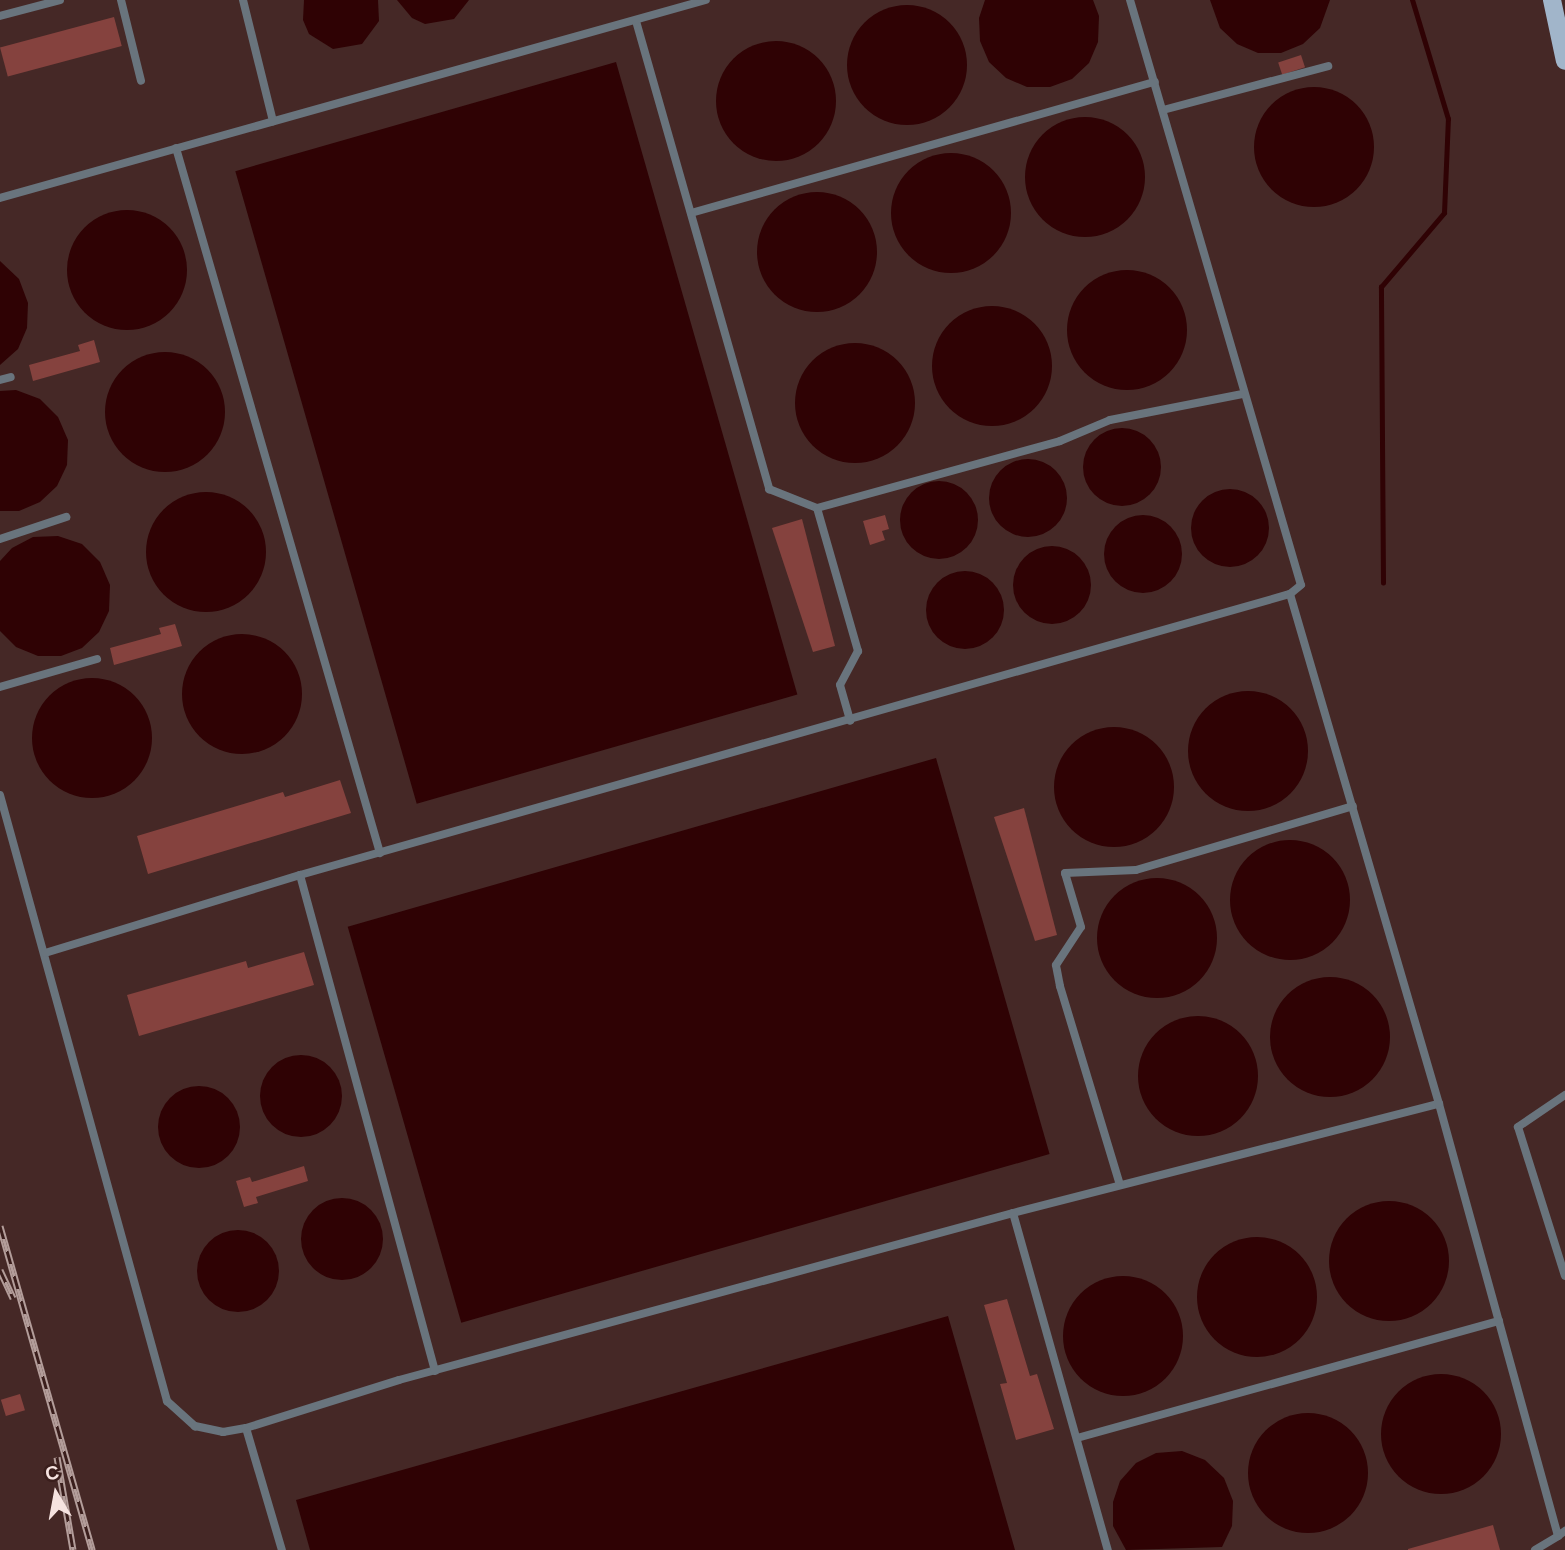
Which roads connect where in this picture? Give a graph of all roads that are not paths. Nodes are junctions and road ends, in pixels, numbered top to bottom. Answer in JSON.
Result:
{"nodes":[{"id":1,"x":60,"y":0,"type":"edge"},
{"id":2,"x":121,"y":0,"type":"edge"},
{"id":3,"x":243,"y":0,"type":"edge"},
{"id":4,"x":706,"y":0,"type":"edge"},
{"id":5,"x":1130,"y":0,"type":"edge"},
{"id":6,"x":1552,"y":0,"type":"edge"},
{"id":7,"x":0,"y":16,"type":"edge"},
{"id":8,"x":636,"y":21,"type":"junction"},
{"id":9,"x":1565,"y":61,"type":"edge"},
{"id":10,"x":1328,"y":66,"type":"dead end"},
{"id":11,"x":141,"y":80,"type":"dead end"},
{"id":12,"x":1155,"y":82,"type":"junction"},
{"id":13,"x":1163,"y":110,"type":"junction"},
{"id":14,"x":273,"y":121,"type":"junction"},
{"id":15,"x":176,"y":148,"type":"junction"},
{"id":16,"x":0,"y":198,"type":"edge"},
{"id":17,"x":691,"y":213,"type":"junction"},
{"id":18,"x":11,"y":377,"type":"dead end"},
{"id":19,"x":0,"y":380,"type":"edge"},
{"id":20,"x":1242,"y":394,"type":"junction"},
{"id":21,"x":817,"y":508,"type":"junction"},
{"id":22,"x":66,"y":517,"type":"dead end"},
{"id":23,"x":0,"y":539,"type":"edge"},
{"id":24,"x":1290,"y":594,"type":"junction"},
{"id":25,"x":97,"y":659,"type":"dead end"},
{"id":26,"x":0,"y":687,"type":"edge"},
{"id":27,"x":850,"y":721,"type":"junction"},
{"id":28,"x":0,"y":795,"type":"edge"},
{"id":29,"x":1353,"y":806,"type":"junction"},
{"id":30,"x":380,"y":853,"type":"junction"},
{"id":31,"x":300,"y":876,"type":"junction"},
{"id":32,"x":45,"y":953,"type":"junction"},
{"id":33,"x":1565,"y":1095,"type":"edge"},
{"id":34,"x":1439,"y":1104,"type":"junction"},
{"id":35,"x":1121,"y":1185,"type":"junction"},
{"id":36,"x":1013,"y":1213,"type":"junction"},
{"id":37,"x":1565,"y":1276,"type":"edge"},
{"id":38,"x":1499,"y":1321,"type":"junction"},
{"id":39,"x":435,"y":1371,"type":"junction"},
{"id":40,"x":246,"y":1429,"type":"junction"},
{"id":41,"x":1077,"y":1438,"type":"junction"},
{"id":42,"x":1562,"y":1533,"type":"edge"},
{"id":43,"x":282,"y":1550,"type":"edge"},
{"id":44,"x":1108,"y":1550,"type":"edge"},
{"id":45,"x":1535,"y":1550,"type":"edge"}],
"edges":[{"from":1,"to":7,"type":"lane"},
{"from":2,"to":11,"type":"lane"},
{"from":3,"to":14,"type":"lane"},
{"from":4,"to":8,"type":"lane"},
{"from":5,"to":12,"type":"lane"},
{"from":6,"to":9,"type":"main road"},
{"from":8,"to":14,"type":"lane"},
{"from":8,"to":17,"type":"lane"},
{"from":10,"to":13,"type":"lane"},
{"from":12,"to":13,"type":"lane"},
{"from":12,"to":17,"type":"lane"},
{"from":13,"to":20,"type":"lane"},
{"from":14,"to":15,"type":"lane"},
{"from":15,"to":16,"type":"lane"},
{"from":15,"to":30,"type":"lane"},
{"from":17,"to":21,"type":"lane"},
{"from":18,"to":19,"type":"lane"},
{"from":20,"to":21,"type":"lane"},
{"from":20,"to":24,"type":"lane"},
{"from":21,"to":27,"type":"lane"},
{"from":22,"to":23,"type":"lane"},
{"from":24,"to":27,"type":"lane"},
{"from":24,"to":29,"type":"lane"},
{"from":25,"to":26,"type":"lane"},
{"from":27,"to":30,"type":"lane"},
{"from":28,"to":32,"type":"lane"},
{"from":29,"to":34,"type":"lane"},
{"from":29,"to":35,"type":"lane"},
{"from":30,"to":31,"type":"lane"},
{"from":31,"to":32,"type":"lane"},
{"from":31,"to":39,"type":"lane"},
{"from":32,"to":40,"type":"lane"},
{"from":33,"to":37,"type":"lane"},
{"from":34,"to":35,"type":"lane"},
{"from":34,"to":38,"type":"lane"},
{"from":35,"to":36,"type":"lane"},
{"from":36,"to":39,"type":"lane"},
{"from":36,"to":41,"type":"lane"},
{"from":38,"to":41,"type":"lane"},
{"from":38,"to":42,"type":"lane"},
{"from":39,"to":40,"type":"lane"},
{"from":40,"to":43,"type":"lane"},
{"from":41,"to":44,"type":"lane"},
{"from":42,"to":45,"type":"lane"}]}
